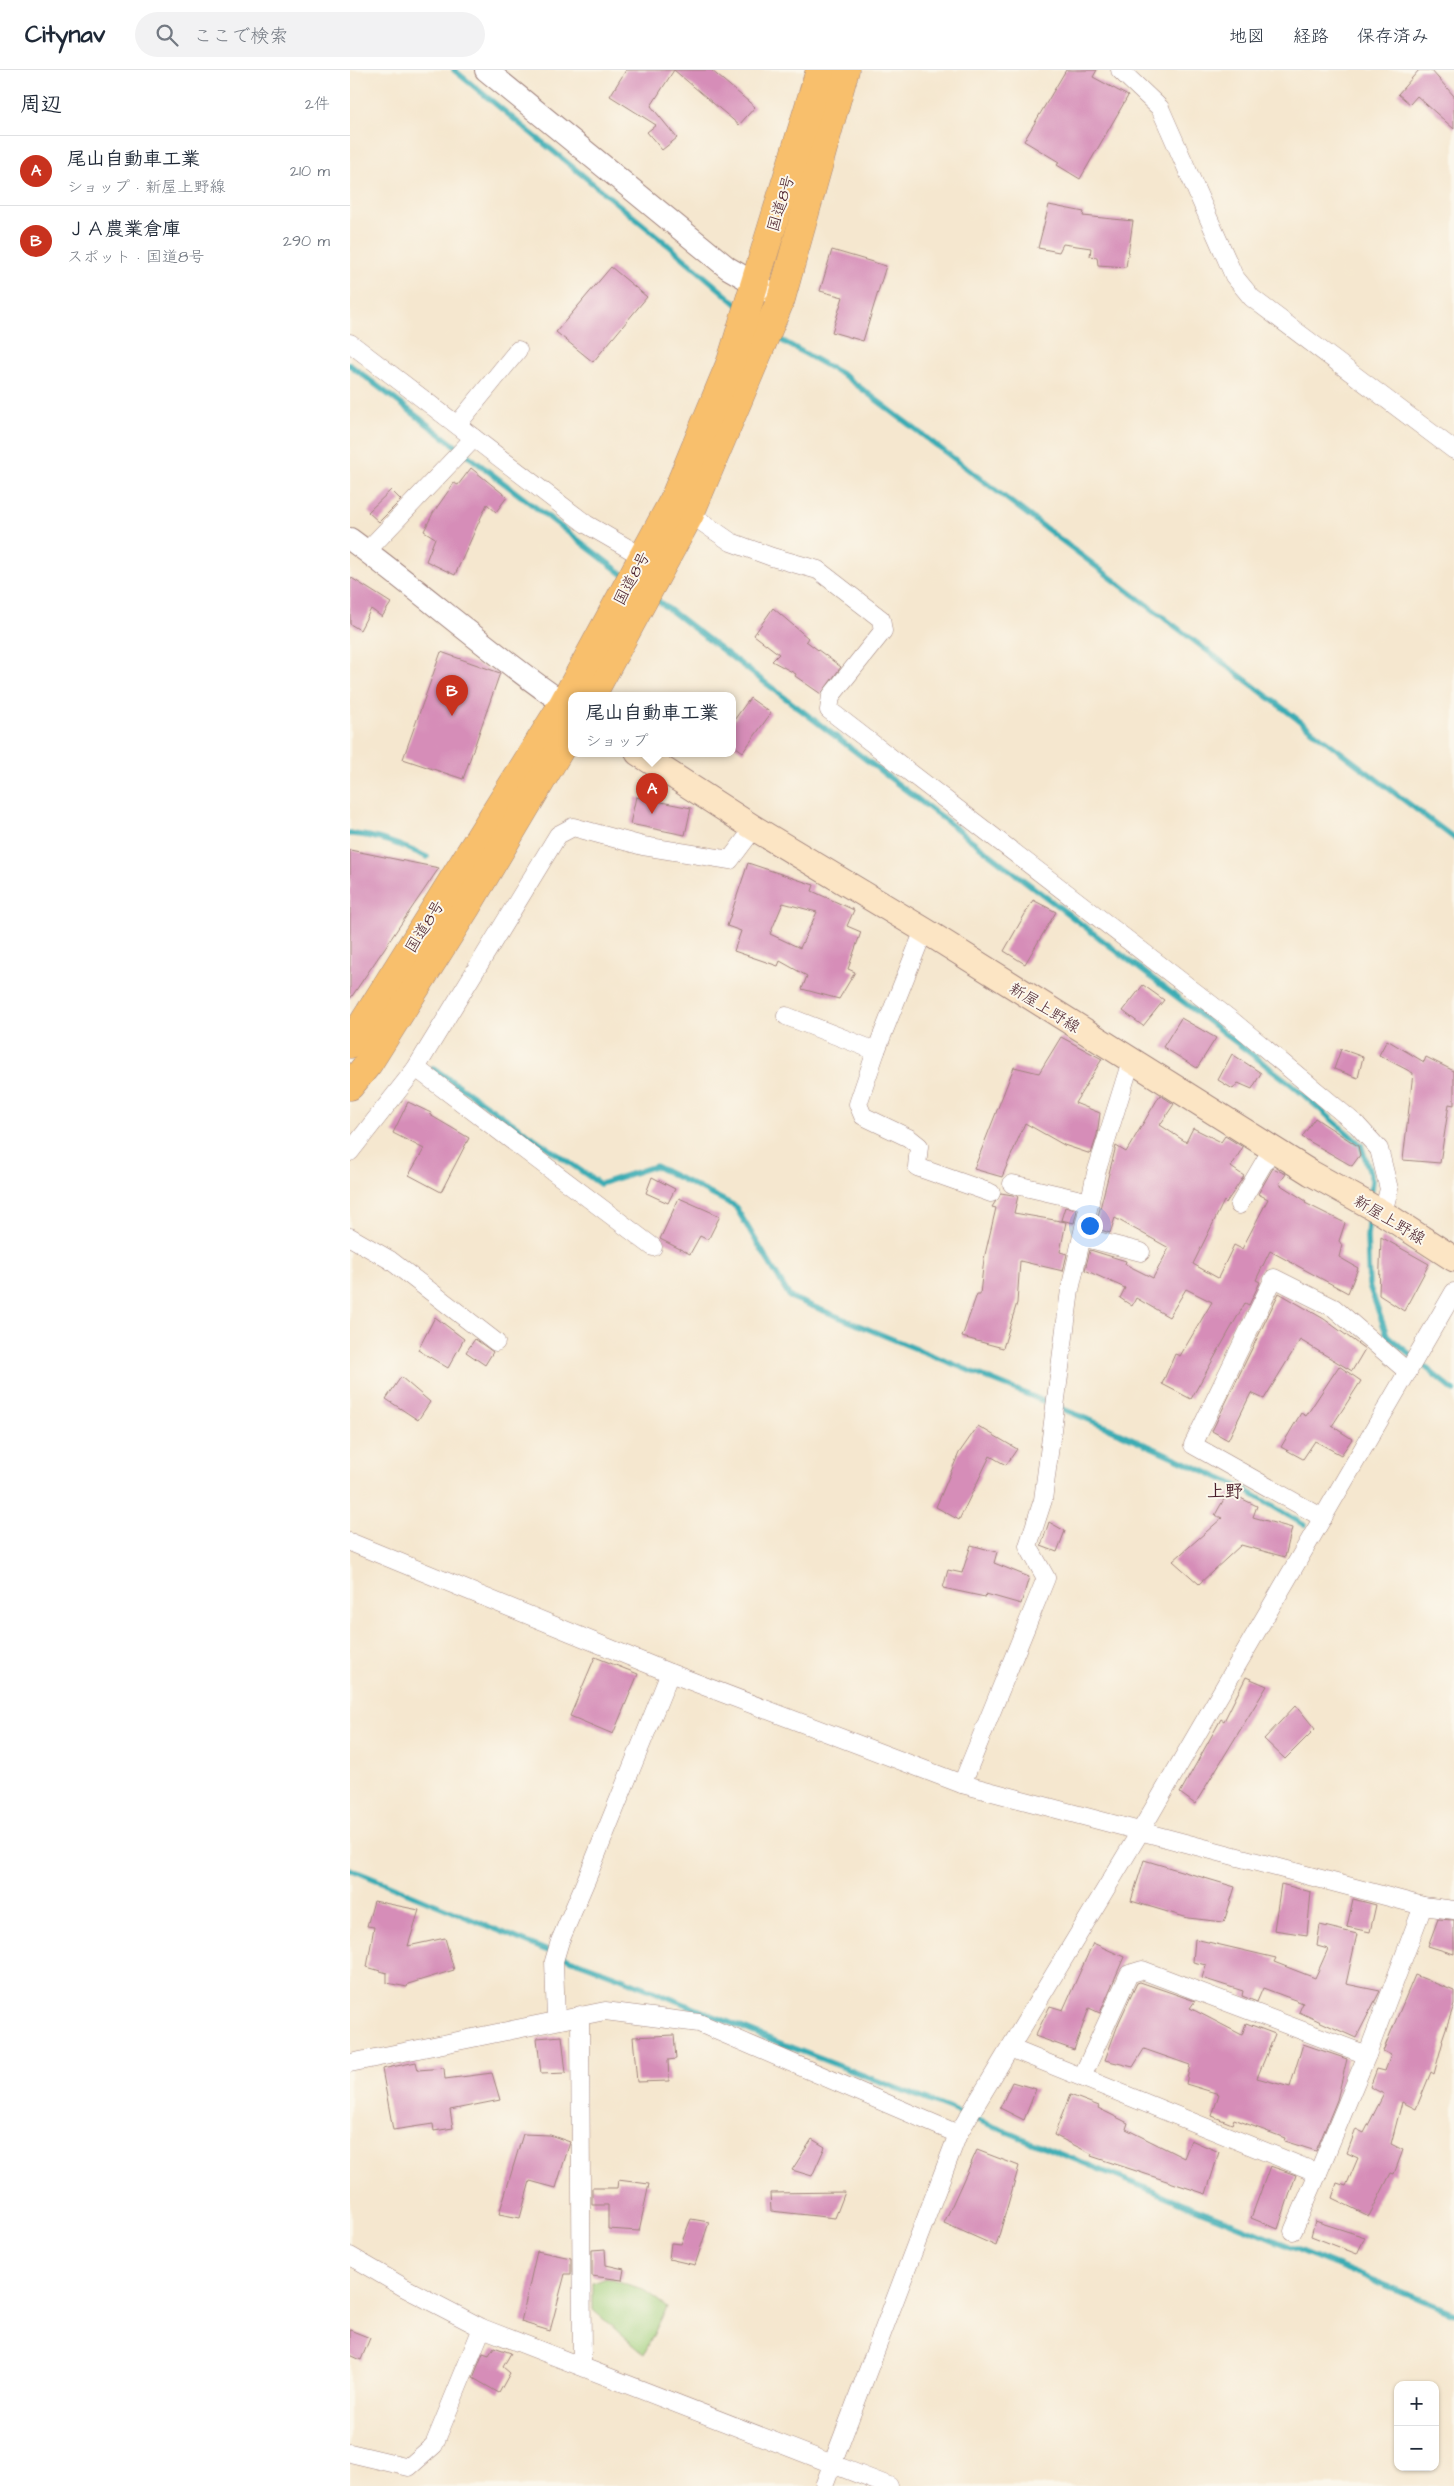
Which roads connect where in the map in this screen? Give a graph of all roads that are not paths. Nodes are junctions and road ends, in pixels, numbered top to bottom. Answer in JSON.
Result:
{"nodes":[{"id":1,"x":486,"y":70,"type":"edge"},
{"id":2,"x":820,"y":70,"type":"edge"},
{"id":3,"x":845,"y":70,"type":"edge"},
{"id":4,"x":1120,"y":70,"type":"edge"},
{"id":5,"x":756,"y":284,"type":"junction"},
{"id":6,"x":781,"y":299,"type":"junction"},
{"id":7,"x":350,"y":343,"type":"edge"},
{"id":8,"x":518,"y":350,"type":"dead end"},
{"id":9,"x":457,"y":425,"type":"junction"},
{"id":10,"x":474,"y":438,"type":"junction"},
{"id":11,"x":1454,"y":450,"type":"edge"},
{"id":12,"x":690,"y":514,"type":"junction"},
{"id":13,"x":358,"y":545,"type":"edge"},
{"id":14,"x":652,"y":562,"type":"junction"},
{"id":15,"x":576,"y":692,"type":"edge"},
{"id":16,"x":593,"y":692,"type":"edge"},
{"id":17,"x":568,"y":706,"type":"edge"},
{"id":18,"x":568,"y":736,"type":"edge"},
{"id":19,"x":644,"y":757,"type":"edge"},
{"id":20,"x":754,"y":828,"type":"junction"},
{"id":21,"x":924,"y":930,"type":"junction"},
{"id":22,"x":786,"y":1016,"type":"dead end"},
{"id":23,"x":350,"y":1044,"type":"edge"},
{"id":24,"x":876,"y":1051,"type":"junction"},
{"id":25,"x":1131,"y":1061,"type":"junction"},
{"id":26,"x":416,"y":1068,"type":"junction"},
{"id":27,"x":350,"y":1086,"type":"edge"},
{"id":28,"x":1272,"y":1149,"type":"junction"},
{"id":29,"x":350,"y":1152,"type":"edge"},
{"id":30,"x":1012,"y":1184,"type":"dead end"},
{"id":31,"x":991,"y":1193,"type":"dead end"},
{"id":32,"x":1090,"y":1202,"type":"junction"},
{"id":33,"x":1239,"y":1205,"type":"dead end"},
{"id":34,"x":1383,"y":1213,"type":"junction"},
{"id":35,"x":1082,"y":1237,"type":"junction"},
{"id":36,"x":350,"y":1238,"type":"edge"},
{"id":37,"x":653,"y":1247,"type":"dead end"},
{"id":38,"x":1140,"y":1252,"type":"dead end"},
{"id":39,"x":1454,"y":1259,"type":"edge"},
{"id":40,"x":1454,"y":1292,"type":"edge"},
{"id":41,"x":496,"y":1342,"type":"dead end"},
{"id":42,"x":1408,"y":1372,"type":"junction"},
{"id":43,"x":1323,"y":1518,"type":"junction"},
{"id":44,"x":350,"y":1542,"type":"edge"},
{"id":45,"x":670,"y":1673,"type":"junction"},
{"id":46,"x":962,"y":1784,"type":"junction"},
{"id":47,"x":1140,"y":1832,"type":"junction"},
{"id":48,"x":1424,"y":1906,"type":"junction"},
{"id":49,"x":1454,"y":1910,"type":"edge"},
{"id":50,"x":580,"y":2015,"type":"junction"},
{"id":51,"x":556,"y":2020,"type":"junction"},
{"id":52,"x":1010,"y":2048,"type":"junction"},
{"id":53,"x":1367,"y":2055,"type":"junction"},
{"id":54,"x":350,"y":2064,"type":"edge"},
{"id":55,"x":1082,"y":2077,"type":"junction"},
{"id":56,"x":958,"y":2134,"type":"junction"},
{"id":57,"x":1318,"y":2173,"type":"junction"},
{"id":58,"x":1293,"y":2231,"type":"dead end"},
{"id":59,"x":350,"y":2256,"type":"edge"},
{"id":60,"x":482,"y":2328,"type":"junction"},
{"id":61,"x":582,"y":2365,"type":"junction"},
{"id":62,"x":350,"y":2452,"type":"edge"},
{"id":63,"x":833,"y":2464,"type":"junction"},
{"id":64,"x":824,"y":2486,"type":"edge"},
{"id":65,"x":889,"y":2486,"type":"edge"}],
"edges":[{"from":1,"to":5,"type":"street"},
{"from":2,"to":5,"type":"highway","name":"国道8号"},
{"from":3,"to":6,"type":"highway","name":"国道8号"},
{"from":4,"to":11,"type":"street"},
{"from":5,"to":6,"type":"street"},
{"from":5,"to":14,"type":"highway","name":"国道8号"},
{"from":6,"to":12,"type":"highway","name":"国道8号"},
{"from":7,"to":9,"type":"street"},
{"from":8,"to":9,"type":"street"},
{"from":9,"to":10,"type":"street"},
{"from":10,"to":13,"type":"street"},
{"from":10,"to":14,"type":"street"},
{"from":12,"to":14,"type":"highway","name":"国道8号"},
{"from":12,"to":34,"type":"street"},
{"from":13,"to":17,"type":"street"},
{"from":14,"to":15,"type":"highway","name":"国道8号"},
{"from":14,"to":16,"type":"highway","name":"国道8号"},
{"from":17,"to":23,"type":"highway","name":"国道8号"},
{"from":18,"to":27,"type":"highway","name":"国道8号"},
{"from":19,"to":20,"type":"main road","name":"新屋上野線"},
{"from":20,"to":21,"type":"main road","name":"新屋上野線"},
{"from":20,"to":26,"type":"street"},
{"from":21,"to":24,"type":"street"},
{"from":21,"to":25,"type":"main road","name":"新屋上野線"},
{"from":22,"to":24,"type":"street"},
{"from":24,"to":31,"type":"street"},
{"from":25,"to":28,"type":"main road","name":"新屋上野線"},
{"from":25,"to":32,"type":"street"},
{"from":26,"to":29,"type":"street"},
{"from":26,"to":37,"type":"street"},
{"from":28,"to":33,"type":"street"},
{"from":28,"to":34,"type":"main road","name":"新屋上野線"},
{"from":30,"to":32,"type":"street"},
{"from":32,"to":35,"type":"street"},
{"from":34,"to":39,"type":"main road","name":"新屋上野線"},
{"from":35,"to":38,"type":"street"},
{"from":35,"to":46,"type":"street"},
{"from":36,"to":41,"type":"street"},
{"from":40,"to":42,"type":"street"},
{"from":42,"to":43,"type":"street"},
{"from":42,"to":43,"type":"street"},
{"from":43,"to":47,"type":"street"},
{"from":44,"to":45,"type":"street"},
{"from":45,"to":46,"type":"street"},
{"from":45,"to":51,"type":"street"},
{"from":46,"to":47,"type":"street"},
{"from":47,"to":48,"type":"street"},
{"from":47,"to":52,"type":"street"},
{"from":48,"to":49,"type":"street"},
{"from":48,"to":53,"type":"street"},
{"from":50,"to":51,"type":"street"},
{"from":50,"to":56,"type":"street"},
{"from":50,"to":61,"type":"street"},
{"from":51,"to":54,"type":"street"},
{"from":52,"to":55,"type":"street"},
{"from":52,"to":56,"type":"street"},
{"from":53,"to":55,"type":"street"},
{"from":53,"to":57,"type":"street"},
{"from":55,"to":57,"type":"street"},
{"from":56,"to":63,"type":"street"},
{"from":57,"to":58,"type":"street"},
{"from":59,"to":60,"type":"street"},
{"from":60,"to":61,"type":"street"},
{"from":60,"to":62,"type":"street"},
{"from":61,"to":63,"type":"street"},
{"from":63,"to":64,"type":"street"},
{"from":63,"to":65,"type":"street"}]}
